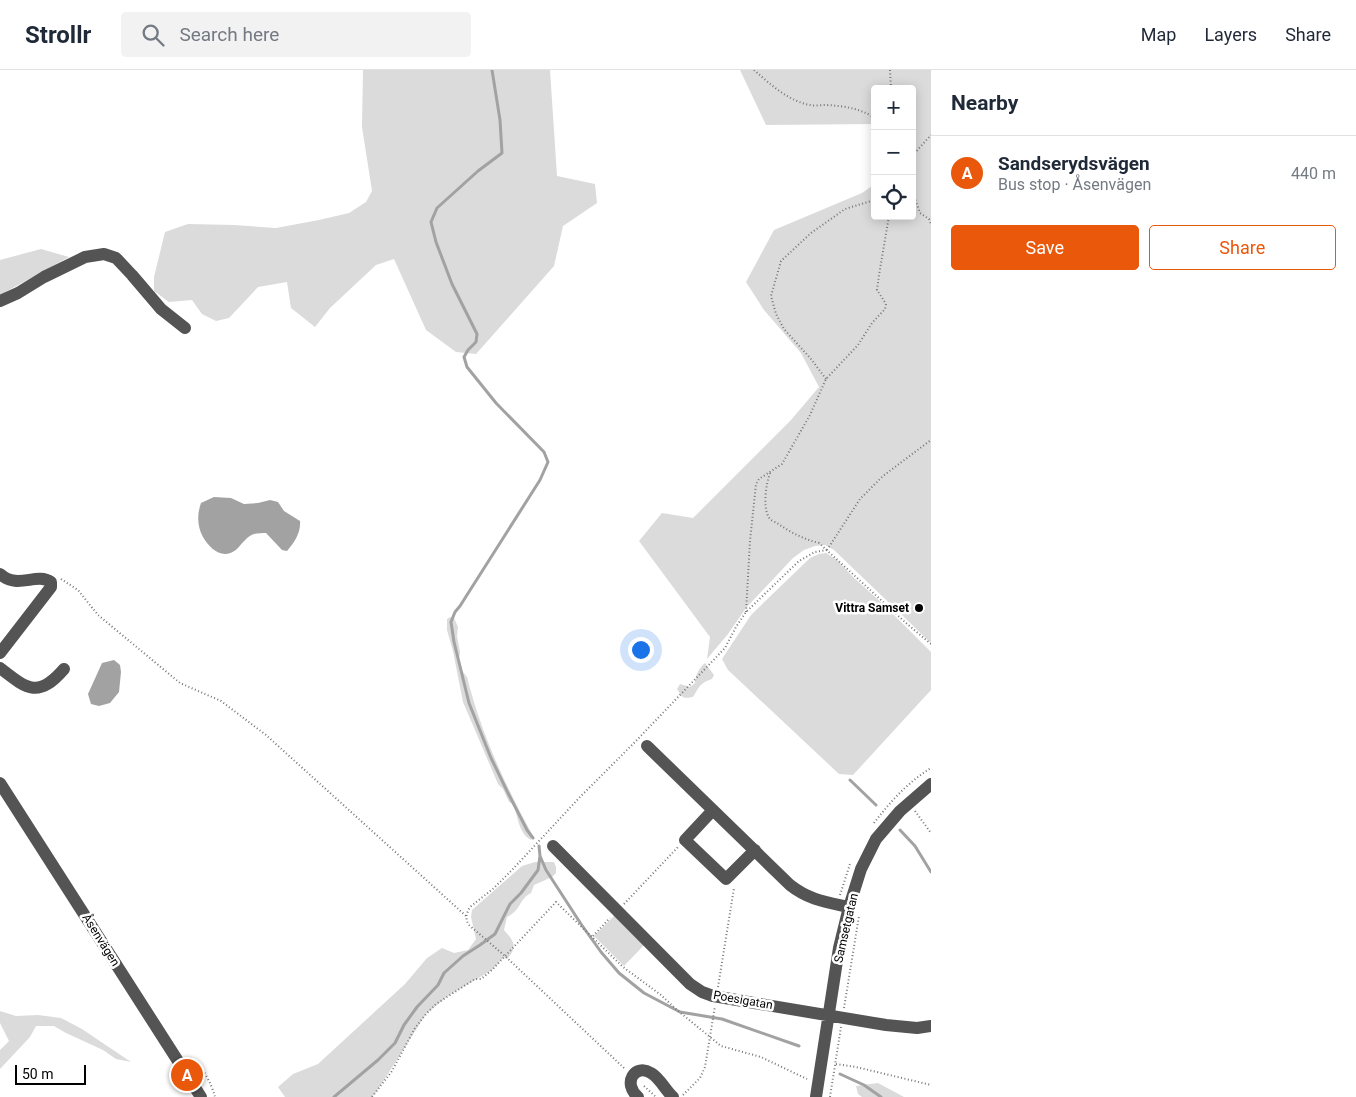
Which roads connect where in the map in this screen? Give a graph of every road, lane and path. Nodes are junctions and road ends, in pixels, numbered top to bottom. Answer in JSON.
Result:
{"nodes":[{"id":1,"x":754,"y":70,"type":"edge"},
{"id":2,"x":890,"y":70,"type":"edge"},
{"id":3,"x":892,"y":85,"type":"edge"},
{"id":4,"x":871,"y":115,"type":"edge"},
{"id":5,"x":931,"y":135,"type":"edge"},
{"id":6,"x":916,"y":152,"type":"edge"},
{"id":7,"x":871,"y":201,"type":"edge"},
{"id":8,"x":916,"y":202,"type":"edge"},
{"id":9,"x":888,"y":220,"type":"edge"},
{"id":10,"x":931,"y":224,"type":"edge"},
{"id":11,"x":0,"y":301,"type":"edge"},
{"id":12,"x":185,"y":328,"type":"dead end"},
{"id":13,"x":826,"y":379,"type":"junction"},
{"id":14,"x":931,"y":440,"type":"edge"},
{"id":15,"x":770,"y":472,"type":"junction"},
{"id":16,"x":827,"y":550,"type":"junction"},
{"id":17,"x":0,"y":574,"type":"edge"},
{"id":18,"x":51,"y":582,"type":"junction"},
{"id":19,"x":746,"y":612,"type":"junction"},
{"id":20,"x":931,"y":644,"type":"edge"},
{"id":21,"x":0,"y":653,"type":"edge"},
{"id":22,"x":0,"y":668,"type":"edge"},
{"id":23,"x":64,"y":669,"type":"dead end"},
{"id":24,"x":648,"y":746,"type":"dead end"},
{"id":25,"x":0,"y":783,"type":"edge"},
{"id":26,"x":931,"y":784,"type":"edge"},
{"id":27,"x":713,"y":810,"type":"junction"},
{"id":28,"x":910,"y":816,"type":"dead end"},
{"id":29,"x":931,"y":833,"type":"edge"},
{"id":30,"x":685,"y":840,"type":"junction"},
{"id":31,"x":552,"y":846,"type":"dead end"},
{"id":32,"x":755,"y":850,"type":"junction"},
{"id":33,"x":734,"y":888,"type":"dead end"},
{"id":34,"x":855,"y":908,"type":"junction"},
{"id":35,"x":617,"y":911,"type":"junction"},
{"id":36,"x":466,"y":916,"type":"junction"},
{"id":37,"x":592,"y":936,"type":"junction"},
{"id":38,"x":505,"y":956,"type":"junction"},
{"id":39,"x":716,"y":996,"type":"junction"},
{"id":40,"x":829,"y":1016,"type":"junction"},
{"id":41,"x":843,"y":1018,"type":"junction"},
{"id":42,"x":931,"y":1026,"type":"edge"},
{"id":43,"x":710,"y":1038,"type":"junction"},
{"id":44,"x":836,"y":1064,"type":"junction"},
{"id":45,"x":632,"y":1075,"type":"junction"},
{"id":46,"x":808,"y":1079,"type":"dead end"},
{"id":47,"x":931,"y":1085,"type":"edge"},
{"id":48,"x":201,"y":1097,"type":"edge"},
{"id":49,"x":372,"y":1097,"type":"edge"},
{"id":50,"x":638,"y":1097,"type":"edge"},
{"id":51,"x":656,"y":1097,"type":"edge"},
{"id":52,"x":673,"y":1097,"type":"edge"},
{"id":53,"x":682,"y":1097,"type":"edge"},
{"id":54,"x":816,"y":1097,"type":"edge"},
{"id":55,"x":830,"y":1097,"type":"edge"}],
"edges":[{"from":1,"to":4,"type":"path"},
{"from":2,"to":3,"type":"path"},
{"from":5,"to":6,"type":"path"},
{"from":7,"to":13,"type":"path"},
{"from":8,"to":10,"type":"path"},
{"from":9,"to":13,"type":"path"},
{"from":11,"to":12,"type":"street"},
{"from":13,"to":15,"type":"path"},
{"from":14,"to":16,"type":"path"},
{"from":15,"to":16,"type":"path"},
{"from":15,"to":19,"type":"path"},
{"from":16,"to":19,"type":"path"},
{"from":16,"to":20,"type":"path"},
{"from":17,"to":18,"type":"street"},
{"from":18,"to":21,"type":"street"},
{"from":18,"to":36,"type":"path"},
{"from":19,"to":36,"type":"path"},
{"from":22,"to":23,"type":"street"},
{"from":24,"to":27,"type":"street"},
{"from":25,"to":48,"type":"street","name":"Åsenvägen"},
{"from":26,"to":34,"type":"street","name":"Samsetgatan"},
{"from":27,"to":30,"type":"street"},
{"from":27,"to":32,"type":"street"},
{"from":28,"to":29,"type":"path"},
{"from":30,"to":32,"type":"street"},
{"from":30,"to":35,"type":"path"},
{"from":31,"to":35,"type":"street","name":"Poesigatan"},
{"from":32,"to":34,"type":"street"},
{"from":33,"to":39,"type":"path"},
{"from":34,"to":40,"type":"street","name":"Samsetgatan"},
{"from":34,"to":41,"type":"path"},
{"from":35,"to":37,"type":"path"},
{"from":35,"to":39,"type":"street","name":"Poesigatan"},
{"from":36,"to":38,"type":"path"},
{"from":37,"to":38,"type":"path"},
{"from":37,"to":43,"type":"path"},
{"from":38,"to":45,"type":"path"},
{"from":38,"to":49,"type":"path"},
{"from":39,"to":40,"type":"street","name":"Poesigatan"},
{"from":39,"to":43,"type":"path"},
{"from":40,"to":41,"type":"street","name":"Poesigatan"},
{"from":40,"to":54,"type":"street","name":"Samsetgatan"},
{"from":41,"to":42,"type":"street","name":"Poesigatan"},
{"from":41,"to":44,"type":"path"},
{"from":43,"to":46,"type":"path"},
{"from":43,"to":53,"type":"path"},
{"from":44,"to":47,"type":"path"},
{"from":44,"to":55,"type":"path"},
{"from":45,"to":50,"type":"street"},
{"from":45,"to":51,"type":"path"},
{"from":45,"to":52,"type":"street"}]}
